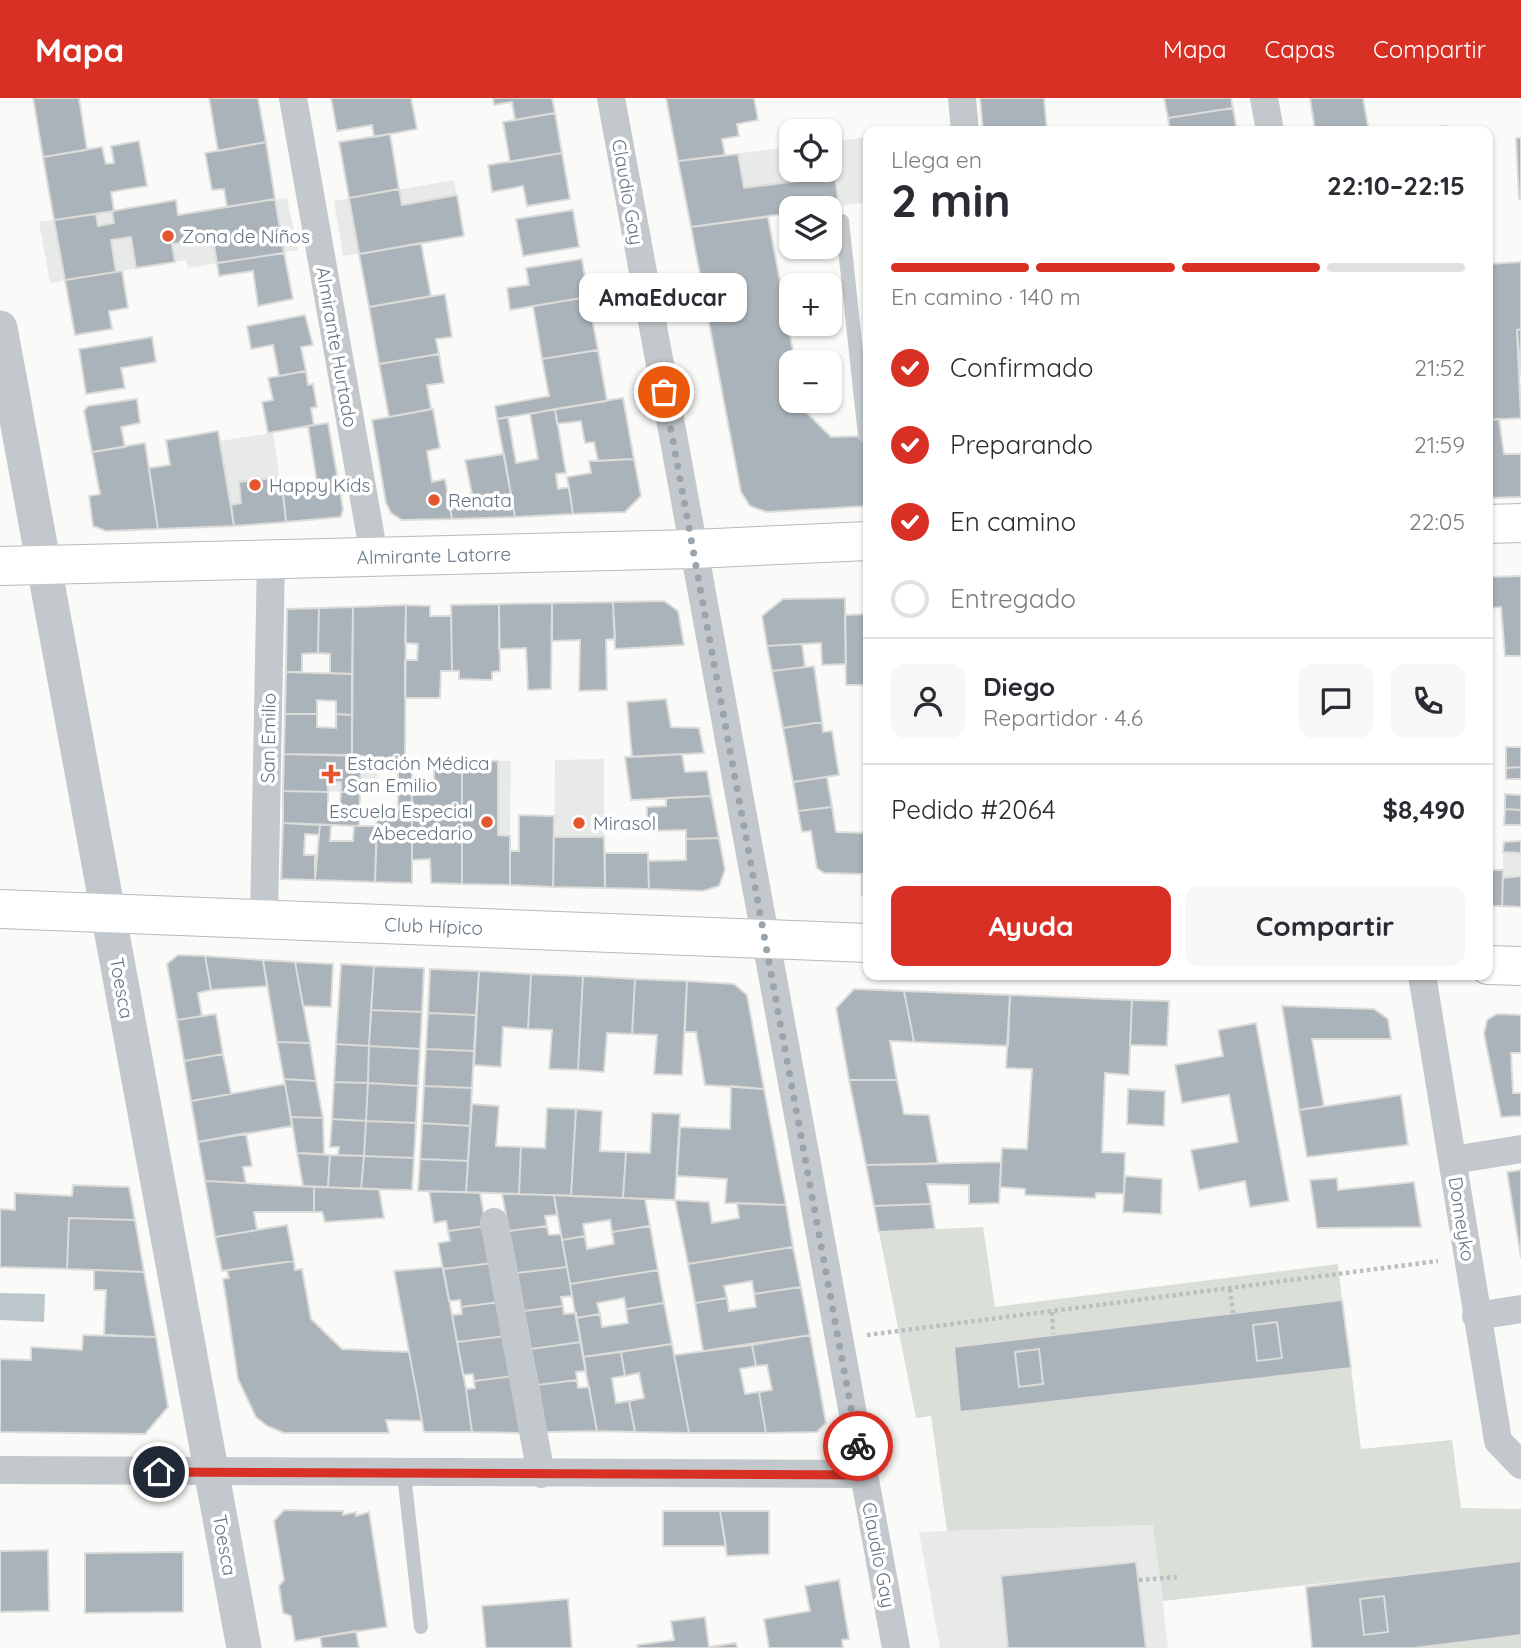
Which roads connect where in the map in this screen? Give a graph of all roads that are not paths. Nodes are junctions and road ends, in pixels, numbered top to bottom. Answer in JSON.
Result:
{"nodes":[{"id":1,"x":293,"y":98,"type":"edge"},
{"id":2,"x":611,"y":98,"type":"edge"},
{"id":3,"x":962,"y":98,"type":"edge"},
{"id":4,"x":1264,"y":98,"type":"edge"},
{"id":5,"x":965,"y":126,"type":"edge"},
{"id":6,"x":1269,"y":126,"type":"edge"},
{"id":7,"x":842,"y":221,"type":"dead end"},
{"id":8,"x":0,"y":328,"type":"edge"},
{"id":9,"x":863,"y":417,"type":"edge"},
{"id":10,"x":1521,"y":523,"type":"edge"},
{"id":11,"x":1493,"y":524,"type":"edge"},
{"id":12,"x":863,"y":541,"type":"edge"},
{"id":13,"x":693,"y":549,"type":"junction"},
{"id":14,"x":374,"y":555,"type":"junction"},
{"id":15,"x":271,"y":558,"type":"junction"},
{"id":16,"x":44,"y":565,"type":"junction"},
{"id":17,"x":0,"y":566,"type":"edge"},
{"id":18,"x":0,"y":909,"type":"edge"},
{"id":19,"x":109,"y":913,"type":"junction"},
{"id":20,"x":264,"y":918,"type":"junction"},
{"id":21,"x":765,"y":939,"type":"junction"},
{"id":22,"x":863,"y":943,"type":"edge"},
{"id":23,"x":1493,"y":964,"type":"edge"},
{"id":24,"x":1521,"y":966,"type":"edge"},
{"id":25,"x":1423,"y":980,"type":"edge"},
{"id":26,"x":1521,"y":1149,"type":"edge"},
{"id":27,"x":1453,"y":1160,"type":"junction"},
{"id":28,"x":494,"y":1222,"type":"dead end"},
{"id":29,"x":1521,"y":1309,"type":"edge"},
{"id":30,"x":1476,"y":1315,"type":"junction"},
{"id":31,"x":1517,"y":1462,"type":"edge"},
{"id":32,"x":0,"y":1470,"type":"edge"},
{"id":33,"x":212,"y":1473,"type":"junction"},
{"id":34,"x":404,"y":1474,"type":"junction"},
{"id":35,"x":541,"y":1474,"type":"junction"},
{"id":36,"x":864,"y":1475,"type":"junction"},
{"id":37,"x":421,"y":1627,"type":"dead end"},
{"id":38,"x":244,"y":1648,"type":"edge"},
{"id":39,"x":897,"y":1648,"type":"edge"}],
"edges":[{"from":1,"to":14,"type":"street","name":"Almirante Hurtado"},
{"from":2,"to":13,"type":"street","name":"Claudio Gay"},
{"from":3,"to":5,"type":"street"},
{"from":4,"to":6,"type":"street"},
{"from":7,"to":9,"type":"lane"},
{"from":8,"to":16,"type":"street","name":"Toesca"},
{"from":10,"to":11,"type":"main road"},
{"from":12,"to":13,"type":"main road","name":"Almirante Latorre"},
{"from":13,"to":14,"type":"main road","name":"Almirante Latorre"},
{"from":13,"to":21,"type":"street","name":"Claudio Gay"},
{"from":14,"to":15,"type":"main road","name":"Almirante Latorre"},
{"from":15,"to":16,"type":"main road","name":"Almirante Latorre"},
{"from":15,"to":20,"type":"street","name":"San Emilio"},
{"from":16,"to":17,"type":"main road","name":"Almirante Latorre"},
{"from":16,"to":19,"type":"street","name":"Toesca"},
{"from":18,"to":19,"type":"main road","name":"Club Hípico"},
{"from":19,"to":20,"type":"main road","name":"Club Hípico"},
{"from":19,"to":33,"type":"street","name":"Toesca"},
{"from":20,"to":21,"type":"main road","name":"Club Hípico"},
{"from":21,"to":22,"type":"main road","name":"Club Hípico"},
{"from":21,"to":36,"type":"street","name":"Claudio Gay"},
{"from":23,"to":24,"type":"main road"},
{"from":25,"to":27,"type":"street","name":"Domeyko"},
{"from":26,"to":27,"type":"street"},
{"from":27,"to":30,"type":"street","name":"Domeyko"},
{"from":28,"to":35,"type":"street"},
{"from":29,"to":30,"type":"street"},
{"from":30,"to":31,"type":"street","name":"Domeyko"},
{"from":32,"to":33,"type":"street"},
{"from":33,"to":34,"type":"street"},
{"from":33,"to":38,"type":"street","name":"Toesca"},
{"from":34,"to":35,"type":"street"},
{"from":34,"to":37,"type":"lane"},
{"from":35,"to":36,"type":"street"},
{"from":36,"to":39,"type":"street","name":"Claudio Gay"}]}
